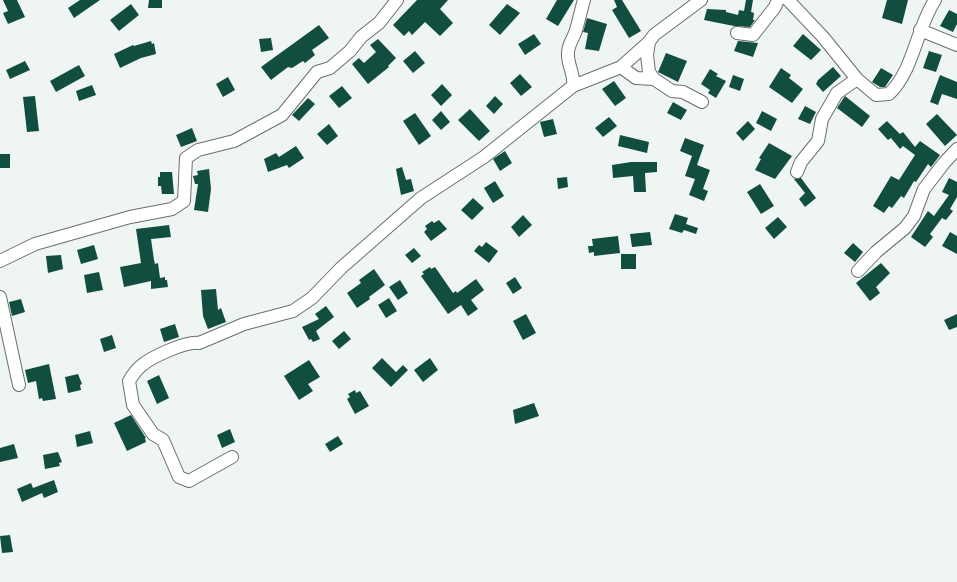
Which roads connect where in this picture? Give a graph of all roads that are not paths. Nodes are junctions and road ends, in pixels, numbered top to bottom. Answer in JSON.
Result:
{"nodes":[{"id":1,"x":397,"y":0,"type":"edge"},
{"id":2,"x":584,"y":0,"type":"edge"},
{"id":3,"x":701,"y":0,"type":"edge"},
{"id":4,"x":778,"y":0,"type":"edge"},
{"id":5,"x":788,"y":0,"type":"edge"},
{"id":6,"x":935,"y":0,"type":"edge"},
{"id":7,"x":920,"y":30,"type":"junction"},
{"id":8,"x":737,"y":33,"type":"dead end"},
{"id":9,"x":649,"y":42,"type":"junction"},
{"id":10,"x":957,"y":45,"type":"edge"},
{"id":11,"x":621,"y":67,"type":"junction"},
{"id":12,"x":654,"y":79,"type":"junction"},
{"id":13,"x":857,"y":79,"type":"junction"},
{"id":14,"x":573,"y":86,"type":"junction"},
{"id":15,"x":702,"y":102,"type":"dead end"},
{"id":16,"x":957,"y":149,"type":"edge"},
{"id":17,"x":797,"y":172,"type":"dead end"},
{"id":18,"x":0,"y":260,"type":"edge"},
{"id":19,"x":858,"y":271,"type":"dead end"},
{"id":20,"x":0,"y":297,"type":"edge"},
{"id":21,"x":19,"y":385,"type":"dead end"},
{"id":22,"x":232,"y":457,"type":"dead end"}],
"edges":[{"from":1,"to":18,"type":"street"},
{"from":2,"to":14,"type":"street"},
{"from":3,"to":9,"type":"street"},
{"from":4,"to":8,"type":"street"},
{"from":5,"to":13,"type":"street"},
{"from":6,"to":7,"type":"street"},
{"from":7,"to":10,"type":"street"},
{"from":7,"to":13,"type":"street"},
{"from":9,"to":11,"type":"street"},
{"from":9,"to":12,"type":"street"},
{"from":11,"to":12,"type":"street"},
{"from":11,"to":14,"type":"street"},
{"from":12,"to":15,"type":"street"},
{"from":13,"to":17,"type":"street"},
{"from":14,"to":22,"type":"street"},
{"from":16,"to":19,"type":"street"},
{"from":20,"to":21,"type":"street"}]}
